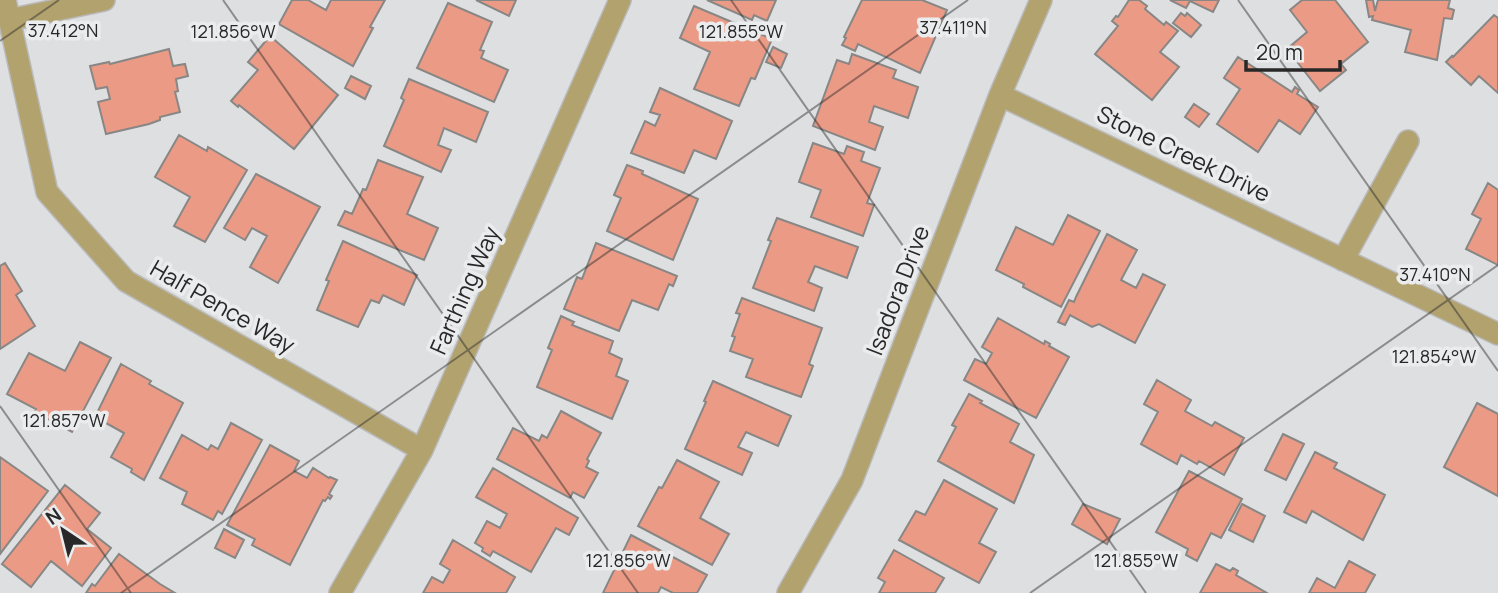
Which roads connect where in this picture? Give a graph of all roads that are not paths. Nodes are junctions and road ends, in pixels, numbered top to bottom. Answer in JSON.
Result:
{"nodes":[{"id":1,"x":104,"y":0,"type":"edge"},
{"id":2,"x":620,"y":0,"type":"edge"},
{"id":3,"x":1041,"y":0,"type":"edge"},
{"id":4,"x":7,"y":10,"type":"edge"},
{"id":5,"x":1000,"y":96,"type":"junction"},
{"id":6,"x":1408,"y":141,"type":"dead end"},
{"id":7,"x":1343,"y":260,"type":"junction"},
{"id":8,"x":1498,"y":334,"type":"edge"},
{"id":9,"x":422,"y":450,"type":"junction"},
{"id":10,"x":340,"y":593,"type":"edge"},
{"id":11,"x":788,"y":593,"type":"edge"}],
"edges":[{"from":1,"to":4,"type":"street"},
{"from":2,"to":9,"type":"street","name":"Farthing Way"},
{"from":3,"to":5,"type":"street","name":"Isadora Drive"},
{"from":4,"to":9,"type":"street","name":"Half Pence Way"},
{"from":5,"to":7,"type":"street","name":"Stone Creek Drive"},
{"from":5,"to":11,"type":"street","name":"Isadora Drive"},
{"from":6,"to":7,"type":"street"},
{"from":7,"to":8,"type":"street","name":"Stone Creek Drive"},
{"from":9,"to":10,"type":"street","name":"Farthing Way"}]}
